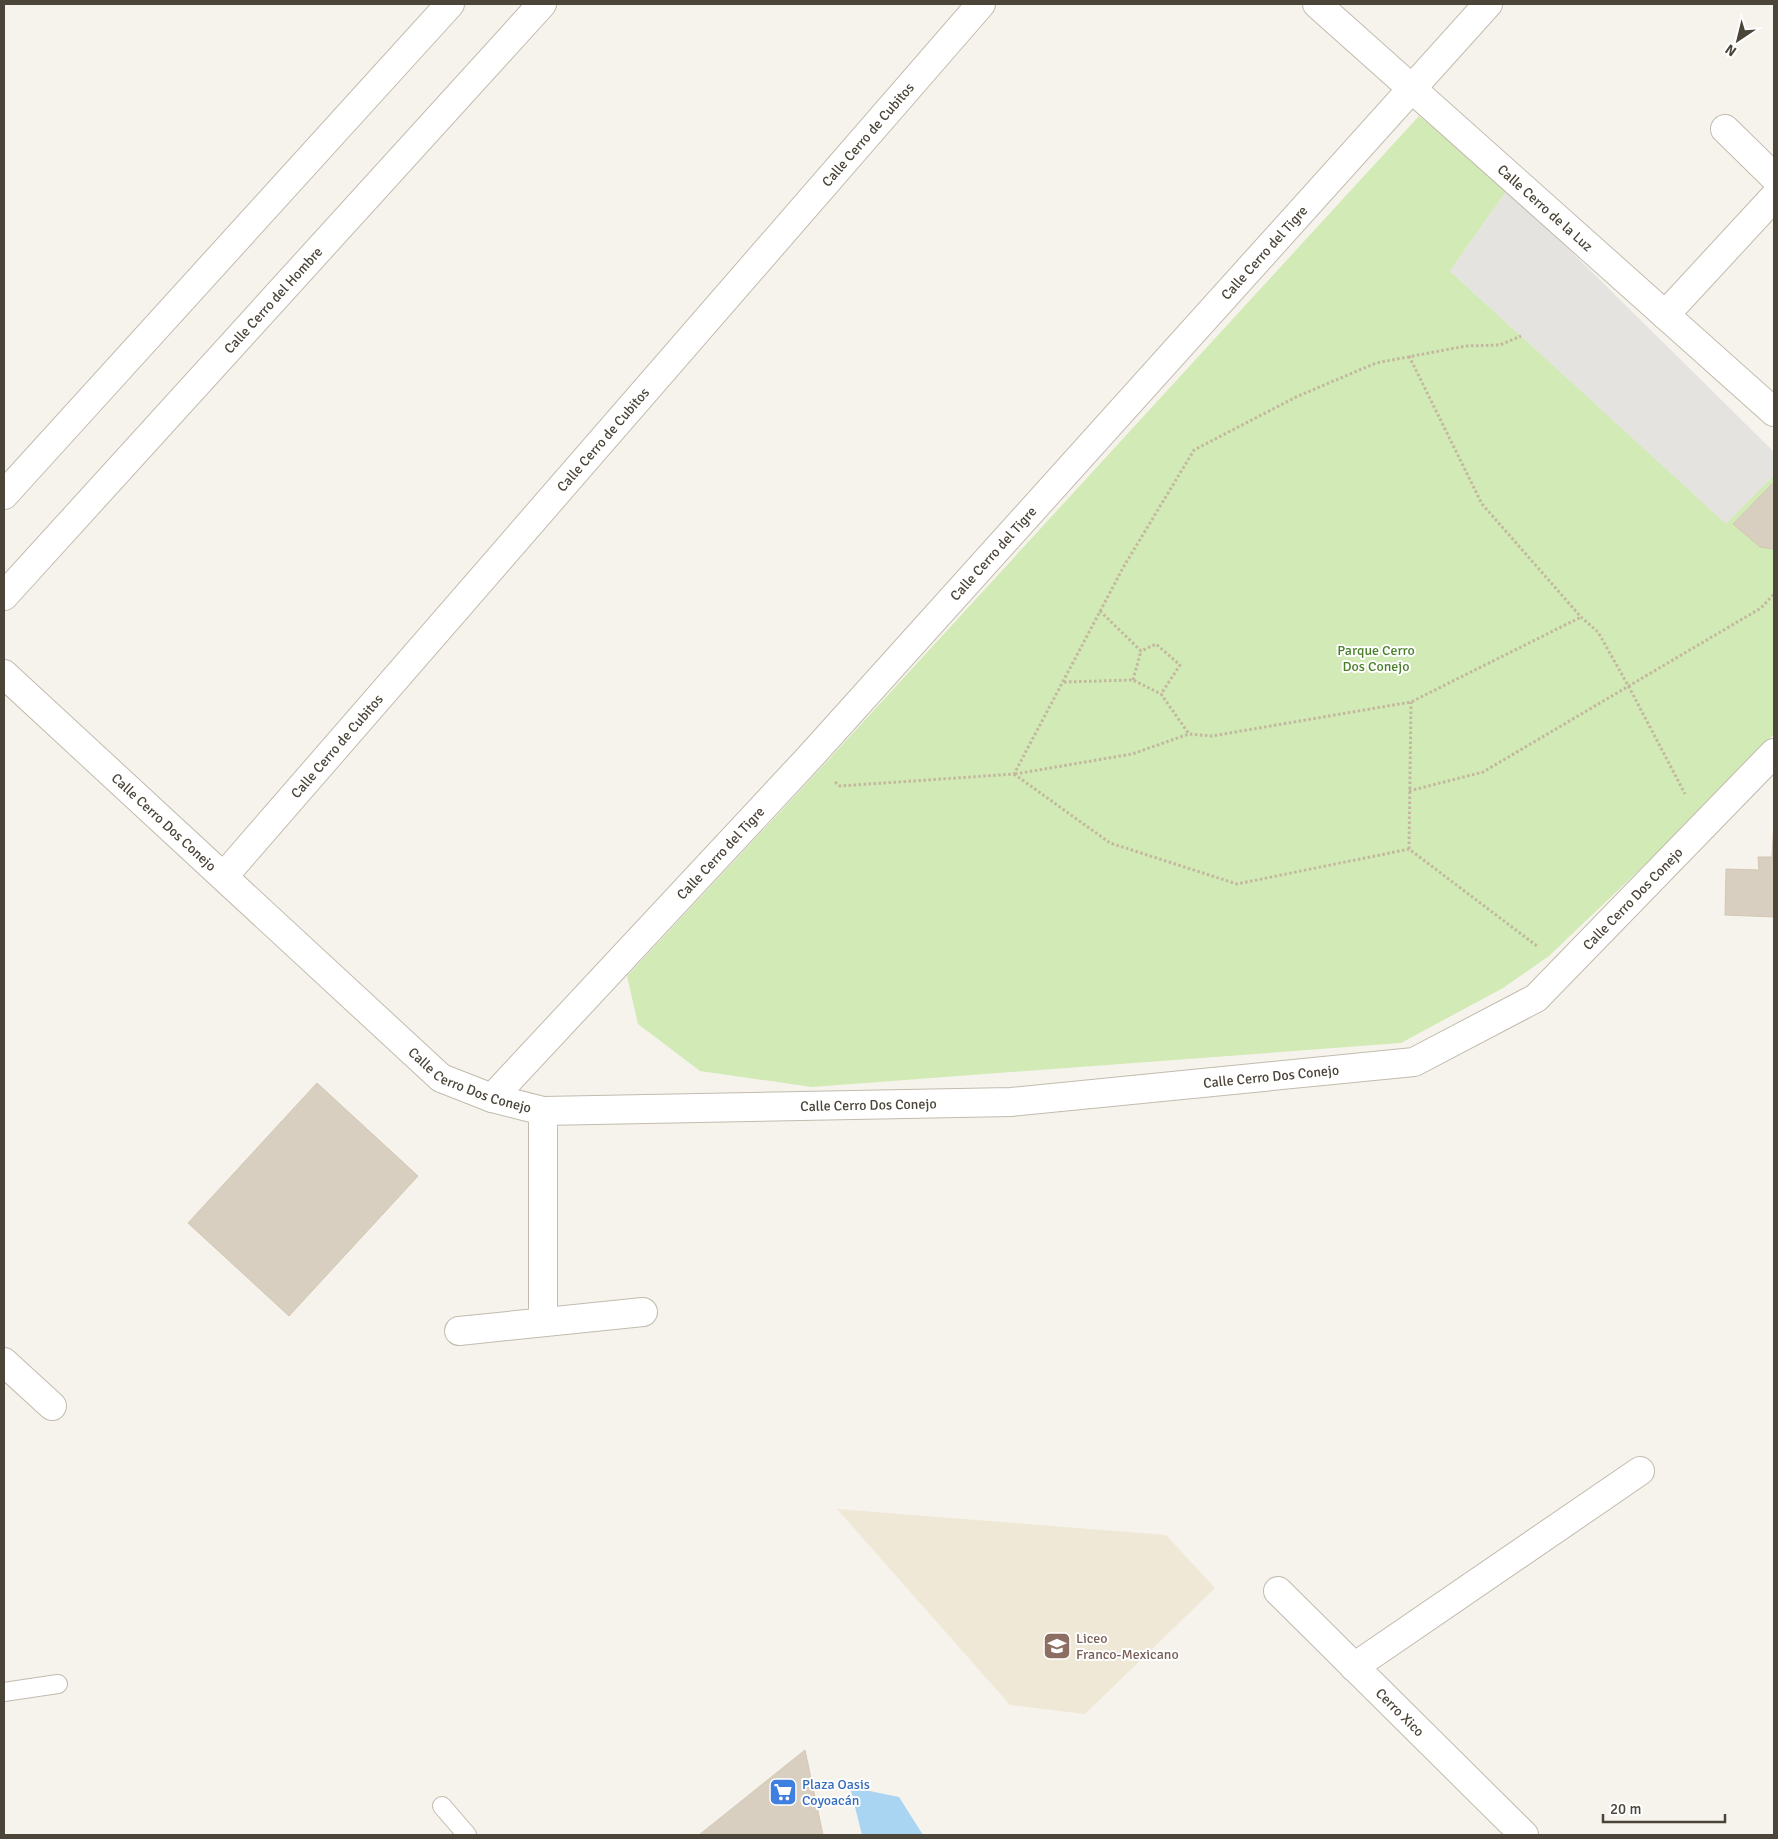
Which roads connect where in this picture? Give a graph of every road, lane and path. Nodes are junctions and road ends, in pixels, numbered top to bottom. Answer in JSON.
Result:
{"nodes":[{"id":1,"x":450,"y":4,"type":"edge"},
{"id":2,"x":542,"y":4,"type":"edge"},
{"id":3,"x":981,"y":4,"type":"edge"},
{"id":4,"x":1317,"y":4,"type":"edge"},
{"id":5,"x":1488,"y":4,"type":"edge"},
{"id":6,"x":1412,"y":89,"type":"junction"},
{"id":7,"x":1725,"y":129,"type":"dead end"},
{"id":8,"x":1774,"y":177,"type":"edge"},
{"id":9,"x":1774,"y":197,"type":"edge"},
{"id":10,"x":1665,"y":315,"type":"junction"},
{"id":11,"x":1521,"y":336,"type":"dead end"},
{"id":12,"x":1409,"y":356,"type":"junction"},
{"id":13,"x":1774,"y":412,"type":"edge"},
{"id":14,"x":4,"y":495,"type":"edge"},
{"id":15,"x":1774,"y":594,"type":"edge"},
{"id":16,"x":4,"y":596,"type":"edge"},
{"id":17,"x":1100,"y":611,"type":"junction"},
{"id":18,"x":1581,"y":617,"type":"junction"},
{"id":19,"x":1141,"y":651,"type":"junction"},
{"id":20,"x":4,"y":674,"type":"edge"},
{"id":21,"x":1133,"y":680,"type":"junction"},
{"id":22,"x":1063,"y":682,"type":"junction"},
{"id":23,"x":1629,"y":687,"type":"junction"},
{"id":24,"x":1161,"y":694,"type":"junction"},
{"id":25,"x":1411,"y":702,"type":"junction"},
{"id":26,"x":1189,"y":734,"type":"junction"},
{"id":27,"x":1774,"y":753,"type":"edge"},
{"id":28,"x":808,"y":759,"type":"junction"},
{"id":29,"x":1014,"y":774,"type":"junction"},
{"id":30,"x":1409,"y":790,"type":"junction"},
{"id":31,"x":1708,"y":820,"type":"junction"},
{"id":32,"x":1409,"y":849,"type":"junction"},
{"id":33,"x":224,"y":876,"type":"junction"},
{"id":34,"x":1566,"y":967,"type":"junction"},
{"id":35,"x":492,"y":1098,"type":"junction"},
{"id":36,"x":543,"y":1111,"type":"junction"},
{"id":37,"x":643,"y":1312,"type":"dead end"},
{"id":38,"x":543,"y":1322,"type":"junction"},
{"id":39,"x":459,"y":1331,"type":"dead end"},
{"id":40,"x":4,"y":1362,"type":"edge"},
{"id":41,"x":52,"y":1406,"type":"dead end"},
{"id":42,"x":1640,"y":1472,"type":"dead end"},
{"id":43,"x":1278,"y":1590,"type":"dead end"},
{"id":44,"x":1354,"y":1667,"type":"junction"},
{"id":45,"x":58,"y":1684,"type":"dead end"},
{"id":46,"x":4,"y":1692,"type":"edge"},
{"id":47,"x":442,"y":1806,"type":"dead end"},
{"id":48,"x":467,"y":1835,"type":"edge"},
{"id":49,"x":1524,"y":1835,"type":"edge"}],
"edges":[{"from":1,"to":14,"type":"street"},
{"from":2,"to":16,"type":"street","name":"Calle Cerro del Hombre"},
{"from":3,"to":33,"type":"street","name":"Calle Cerro de Cubitos"},
{"from":4,"to":6,"type":"street","name":"Calle Cerro de la Luz"},
{"from":5,"to":6,"type":"street","name":"Calle Cerro del Tigre"},
{"from":6,"to":10,"type":"street","name":"Calle Cerro de la Luz"},
{"from":6,"to":28,"type":"street","name":"Calle Cerro del Tigre"},
{"from":7,"to":8,"type":"street"},
{"from":9,"to":10,"type":"street"},
{"from":10,"to":13,"type":"street","name":"Calle Cerro de la Luz"},
{"from":11,"to":12,"type":"path"},
{"from":12,"to":17,"type":"path"},
{"from":12,"to":18,"type":"path"},
{"from":15,"to":23,"type":"path"},
{"from":17,"to":19,"type":"path"},
{"from":17,"to":22,"type":"path"},
{"from":18,"to":23,"type":"path"},
{"from":18,"to":25,"type":"path"},
{"from":19,"to":21,"type":"path"},
{"from":19,"to":24,"type":"path"},
{"from":20,"to":33,"type":"street","name":"Calle Cerro Dos Conejo"},
{"from":21,"to":22,"type":"path"},
{"from":21,"to":24,"type":"path"},
{"from":22,"to":29,"type":"path"},
{"from":23,"to":30,"type":"path"},
{"from":23,"to":31,"type":"path"},
{"from":24,"to":26,"type":"path"},
{"from":25,"to":26,"type":"path"},
{"from":25,"to":30,"type":"path"},
{"from":26,"to":29,"type":"path"},
{"from":27,"to":31,"type":"street","name":"Calle Cerro Dos Conejo"},
{"from":28,"to":29,"type":"path"},
{"from":28,"to":35,"type":"street","name":"Calle Cerro del Tigre"},
{"from":29,"to":32,"type":"path"},
{"from":30,"to":32,"type":"path"},
{"from":31,"to":34,"type":"street","name":"Calle Cerro Dos Conejo"},
{"from":32,"to":34,"type":"path"},
{"from":33,"to":35,"type":"street","name":"Calle Cerro Dos Conejo"},
{"from":34,"to":36,"type":"street","name":"Calle Cerro Dos Conejo"},
{"from":35,"to":36,"type":"street","name":"Calle Cerro Dos Conejo"},
{"from":36,"to":38,"type":"street"},
{"from":37,"to":38,"type":"street"},
{"from":38,"to":39,"type":"street"},
{"from":40,"to":41,"type":"street"},
{"from":42,"to":44,"type":"street"},
{"from":43,"to":44,"type":"street","name":"Cerro Xico"},
{"from":44,"to":49,"type":"street","name":"Cerro Xico"},
{"from":45,"to":46,"type":"lane"},
{"from":47,"to":48,"type":"lane"}]}
